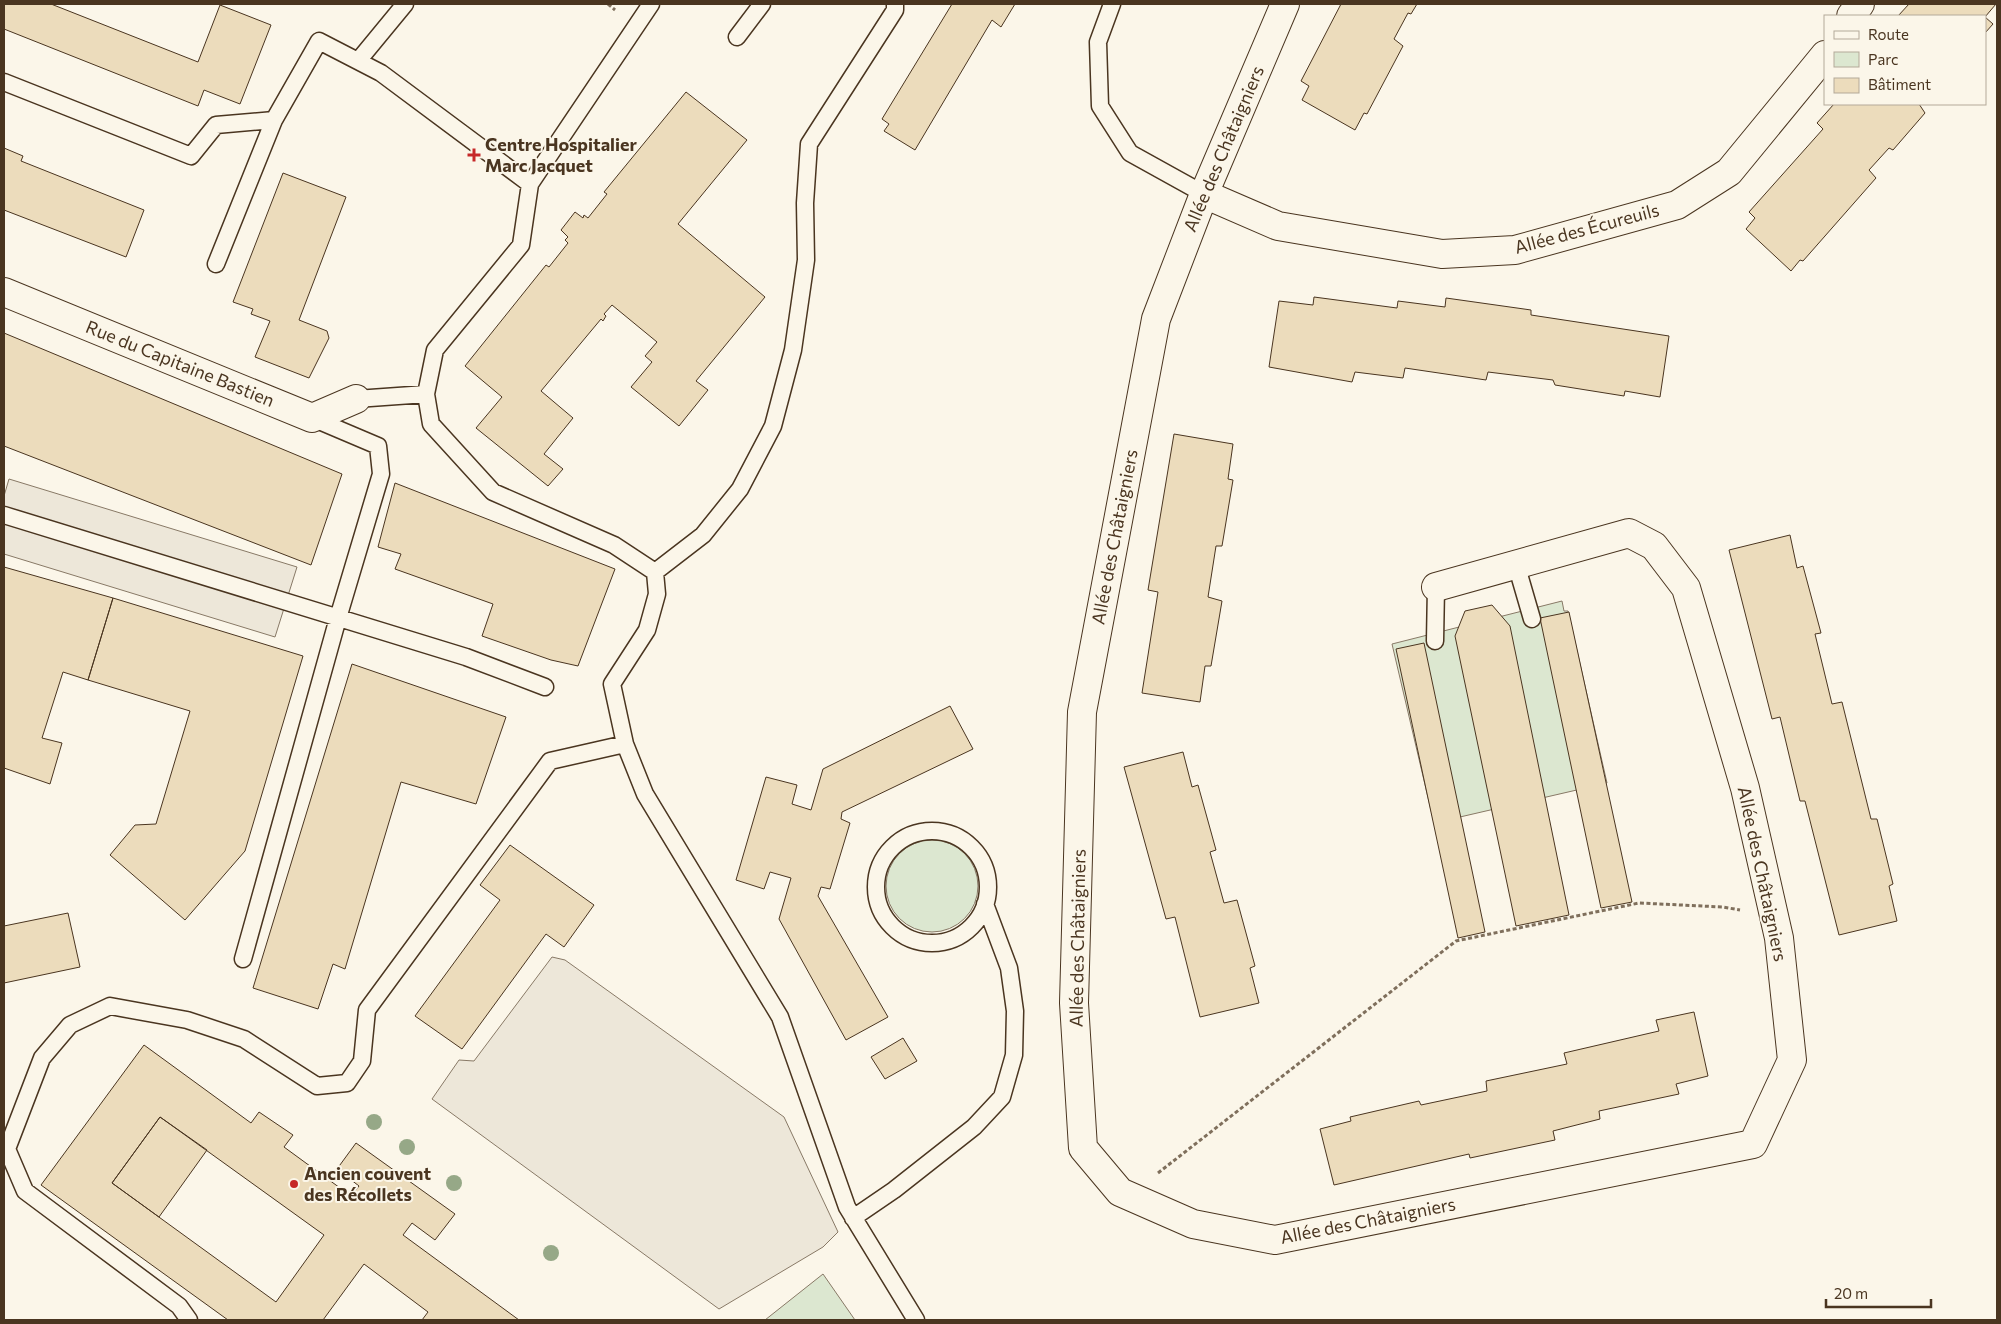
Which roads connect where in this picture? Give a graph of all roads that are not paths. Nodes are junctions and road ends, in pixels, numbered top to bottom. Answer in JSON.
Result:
{"nodes":[{"id":1,"x":405,"y":4,"type":"edge"},
{"id":2,"x":651,"y":4,"type":"edge"},
{"id":3,"x":762,"y":4,"type":"edge"},
{"id":4,"x":896,"y":4,"type":"edge"},
{"id":5,"x":1112,"y":4,"type":"edge"},
{"id":6,"x":1285,"y":4,"type":"edge"},
{"id":7,"x":1860,"y":4,"type":"edge"},
{"id":8,"x":1852,"y":15,"type":"edge"},
{"id":9,"x":737,"y":37,"type":"dead end"},
{"id":10,"x":1824,"y":56,"type":"edge"},
{"id":11,"x":358,"y":61,"type":"junction"},
{"id":12,"x":4,"y":82,"type":"edge"},
{"id":13,"x":274,"y":120,"type":"junction"},
{"id":14,"x":530,"y":184,"type":"junction"},
{"id":15,"x":1204,"y":194,"type":"junction"},
{"id":16,"x":216,"y":264,"type":"dead end"},
{"id":17,"x":4,"y":292,"type":"edge"},
{"id":18,"x":426,"y":394,"type":"junction"},
{"id":19,"x":356,"y":399,"type":"joint"},
{"id":20,"x":312,"y":418,"type":"junction"},
{"id":21,"x":4,"y":516,"type":"edge"},
{"id":22,"x":1516,"y":564,"type":"junction"},
{"id":23,"x":655,"y":572,"type":"junction"},
{"id":24,"x":1436,"y":587,"type":"joint"},
{"id":25,"x":338,"y":618,"type":"junction"},
{"id":26,"x":1532,"y":619,"type":"dead end"},
{"id":27,"x":1436,"y":641,"type":"dead end"},
{"id":28,"x":545,"y":687,"type":"dead end"},
{"id":29,"x":625,"y":744,"type":"junction"},
{"id":30,"x":985,"y":904,"type":"junction"},
{"id":31,"x":243,"y":959,"type":"dead end"},
{"id":32,"x":853,"y":1218,"type":"junction"},
{"id":33,"x":190,"y":1320,"type":"edge"},
{"id":34,"x":916,"y":1320,"type":"edge"}],
"edges":[{"from":1,"to":11,"type":"lane"},
{"from":2,"to":14,"type":"lane"},
{"from":3,"to":9,"type":"lane"},
{"from":4,"to":23,"type":"lane"},
{"from":5,"to":15,"type":"lane"},
{"from":6,"to":15,"type":"street","name":"Allée des Châtaigniers"},
{"from":7,"to":8,"type":"street"},
{"from":10,"to":15,"type":"street","name":"Allée des Écureuils"},
{"from":11,"to":13,"type":"lane"},
{"from":11,"to":14,"type":"lane"},
{"from":12,"to":13,"type":"lane"},
{"from":13,"to":16,"type":"lane"},
{"from":14,"to":18,"type":"lane"},
{"from":15,"to":22,"type":"street","name":"Allée des Châtaigniers"},
{"from":17,"to":20,"type":"street","name":"Rue du Capitaine Bastien"},
{"from":18,"to":19,"type":"lane"},
{"from":18,"to":23,"type":"lane"},
{"from":19,"to":20,"type":"street"},
{"from":20,"to":25,"type":"lane"},
{"from":21,"to":25,"type":"lane"},
{"from":22,"to":24,"type":"street","name":"Allée des Châtaigniers"},
{"from":22,"to":26,"type":"lane"},
{"from":23,"to":29,"type":"lane"},
{"from":24,"to":27,"type":"lane"},
{"from":25,"to":28,"type":"lane"},
{"from":25,"to":31,"type":"lane"},
{"from":29,"to":32,"type":"lane"},
{"from":29,"to":33,"type":"lane"},
{"from":30,"to":30,"type":"lane"},
{"from":30,"to":32,"type":"lane"},
{"from":32,"to":34,"type":"lane"}]}
